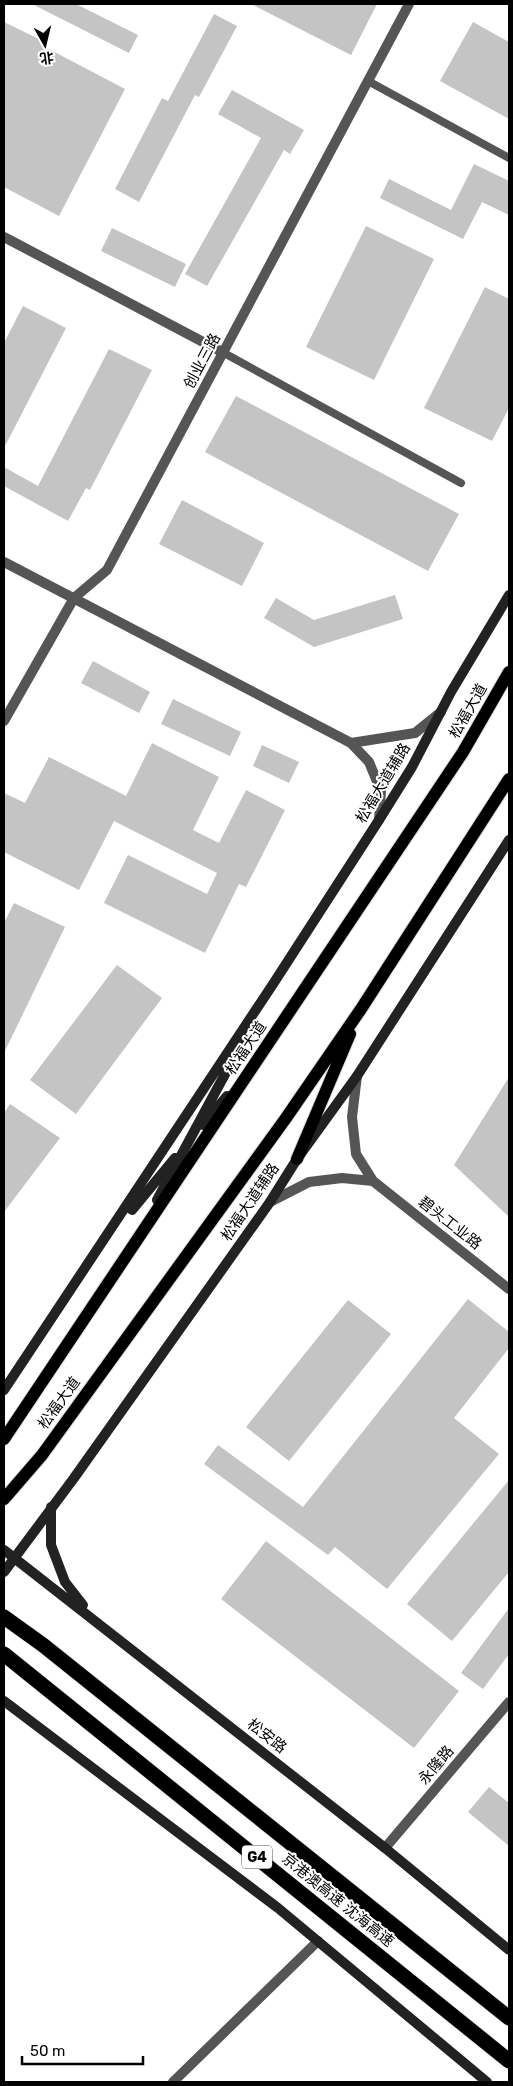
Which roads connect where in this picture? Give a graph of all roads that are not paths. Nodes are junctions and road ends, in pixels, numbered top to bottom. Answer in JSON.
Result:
{"nodes":[{"id":1,"x":409,"y":4,"type":"edge"},
{"id":2,"x":368,"y":81,"type":"junction"},
{"id":3,"x":509,"y":158,"type":"edge"},
{"id":4,"x":4,"y":237,"type":"edge"},
{"id":5,"x":224,"y":353,"type":"junction"},
{"id":6,"x":461,"y":483,"type":"dead end"},
{"id":7,"x":4,"y":562,"type":"edge"},
{"id":8,"x":509,"y":595,"type":"edge"},
{"id":9,"x":74,"y":598,"type":"junction"},
{"id":10,"x":509,"y":672,"type":"edge"},
{"id":11,"x":440,"y":712,"type":"junction"},
{"id":12,"x":4,"y":721,"type":"edge"},
{"id":13,"x":351,"y":742,"type":"junction"},
{"id":14,"x":509,"y":779,"type":"edge"},
{"id":15,"x":379,"y":820,"type":"junction"},
{"id":16,"x":509,"y":840,"type":"edge"},
{"id":17,"x":276,"y":981,"type":"junction"},
{"id":18,"x":361,"y":1009,"type":"junction"},
{"id":19,"x":257,"y":1061,"type":"junction"},
{"id":20,"x":357,"y":1076,"type":"junction"},
{"id":21,"x":189,"y":1141,"type":"junction"},
{"id":22,"x":297,"y":1158,"type":"junction"},
{"id":23,"x":373,"y":1181,"type":"junction"},
{"id":24,"x":270,"y":1202,"type":"junction"},
{"id":25,"x":131,"y":1249,"type":"junction"},
{"id":26,"x":89,"y":1260,"type":"junction"},
{"id":27,"x":509,"y":1289,"type":"edge"},
{"id":28,"x":4,"y":1390,"type":"edge"},
{"id":29,"x":4,"y":1439,"type":"edge"},
{"id":30,"x":4,"y":1499,"type":"edge"},
{"id":31,"x":51,"y":1507,"type":"junction"},
{"id":32,"x":4,"y":1550,"type":"edge"},
{"id":33,"x":15,"y":1558,"type":"junction"},
{"id":34,"x":4,"y":1572,"type":"edge"},
{"id":35,"x":4,"y":1617,"type":"edge"},
{"id":36,"x":93,"y":1618,"type":"junction"},
{"id":37,"x":4,"y":1654,"type":"edge"},
{"id":38,"x":4,"y":1702,"type":"edge"},
{"id":39,"x":509,"y":1702,"type":"edge"},
{"id":40,"x":386,"y":1848,"type":"junction"},
{"id":41,"x":318,"y":1941,"type":"junction"},
{"id":42,"x":509,"y":1950,"type":"edge"},
{"id":43,"x":509,"y":2018,"type":"edge"},
{"id":44,"x":509,"y":2061,"type":"edge"},
{"id":45,"x":173,"y":2082,"type":"edge"},
{"id":46,"x":487,"y":2082,"type":"edge"}],
"edges":[{"from":1,"to":2,"type":"street","name":"创业三路"},
{"from":2,"to":3,"type":"lane"},
{"from":2,"to":5,"type":"street","name":"创业三路"},
{"from":4,"to":5,"type":"street"},
{"from":5,"to":6,"type":"lane"},
{"from":5,"to":9,"type":"street","name":"创业三路"},
{"from":7,"to":9,"type":"street"},
{"from":8,"to":11,"type":"main road","name":"松福大道辅路"},
{"from":9,"to":12,"type":"street","name":"创业三路"},
{"from":9,"to":13,"type":"street"},
{"from":10,"to":19,"type":"main road","name":"松福大道"},
{"from":11,"to":13,"type":"street"},
{"from":11,"to":15,"type":"main road","name":"松福大道辅路"},
{"from":13,"to":15,"type":"street"},
{"from":14,"to":18,"type":"main road","name":"松福大道"},
{"from":15,"to":17,"type":"main road","name":"松福大道辅路"},
{"from":16,"to":20,"type":"main road","name":"松福大道辅路"},
{"from":17,"to":21,"type":"main road","name":"松福大道辅路"},
{"from":17,"to":26,"type":"main road","name":"松福大道辅路"},
{"from":18,"to":22,"type":"main road"},
{"from":18,"to":30,"type":"main road","name":"松福大道"},
{"from":19,"to":21,"type":"main road","name":"松福大道辅路"},
{"from":19,"to":25,"type":"main road","name":"松福大道"},
{"from":20,"to":22,"type":"main road","name":"松福大道辅路"},
{"from":20,"to":23,"type":"street"},
{"from":21,"to":25,"type":"main road","name":"松福大道辅路"},
{"from":21,"to":26,"type":"main road","name":"松福大道辅路"},
{"from":22,"to":24,"type":"main road","name":"松福大道辅路"},
{"from":23,"to":24,"type":"street"},
{"from":23,"to":27,"type":"street","name":"碧头工业路"},
{"from":24,"to":31,"type":"main road","name":"松福大道辅路"},
{"from":25,"to":29,"type":"main road","name":"松福大道"},
{"from":26,"to":28,"type":"main road","name":"松福大道辅路"},
{"from":31,"to":33,"type":"main road","name":"松福大道辅路"},
{"from":31,"to":36,"type":"main road"},
{"from":32,"to":33,"type":"main road","name":"松安路"},
{"from":33,"to":34,"type":"main road","name":"松福大道辅路"},
{"from":33,"to":36,"type":"main road","name":"松安路"},
{"from":35,"to":43,"type":"highway","name":"京港澳高速 沈海高速","number":"G4"},
{"from":36,"to":40,"type":"main road","name":"松安路"},
{"from":37,"to":44,"type":"highway","name":"京港澳高速 沈海高速","number":"G4"},
{"from":38,"to":41,"type":"main road"},
{"from":39,"to":40,"type":"street","name":"永隆路"},
{"from":40,"to":42,"type":"main road","name":"松安路"},
{"from":41,"to":45,"type":"street"},
{"from":41,"to":46,"type":"main road"}]}
